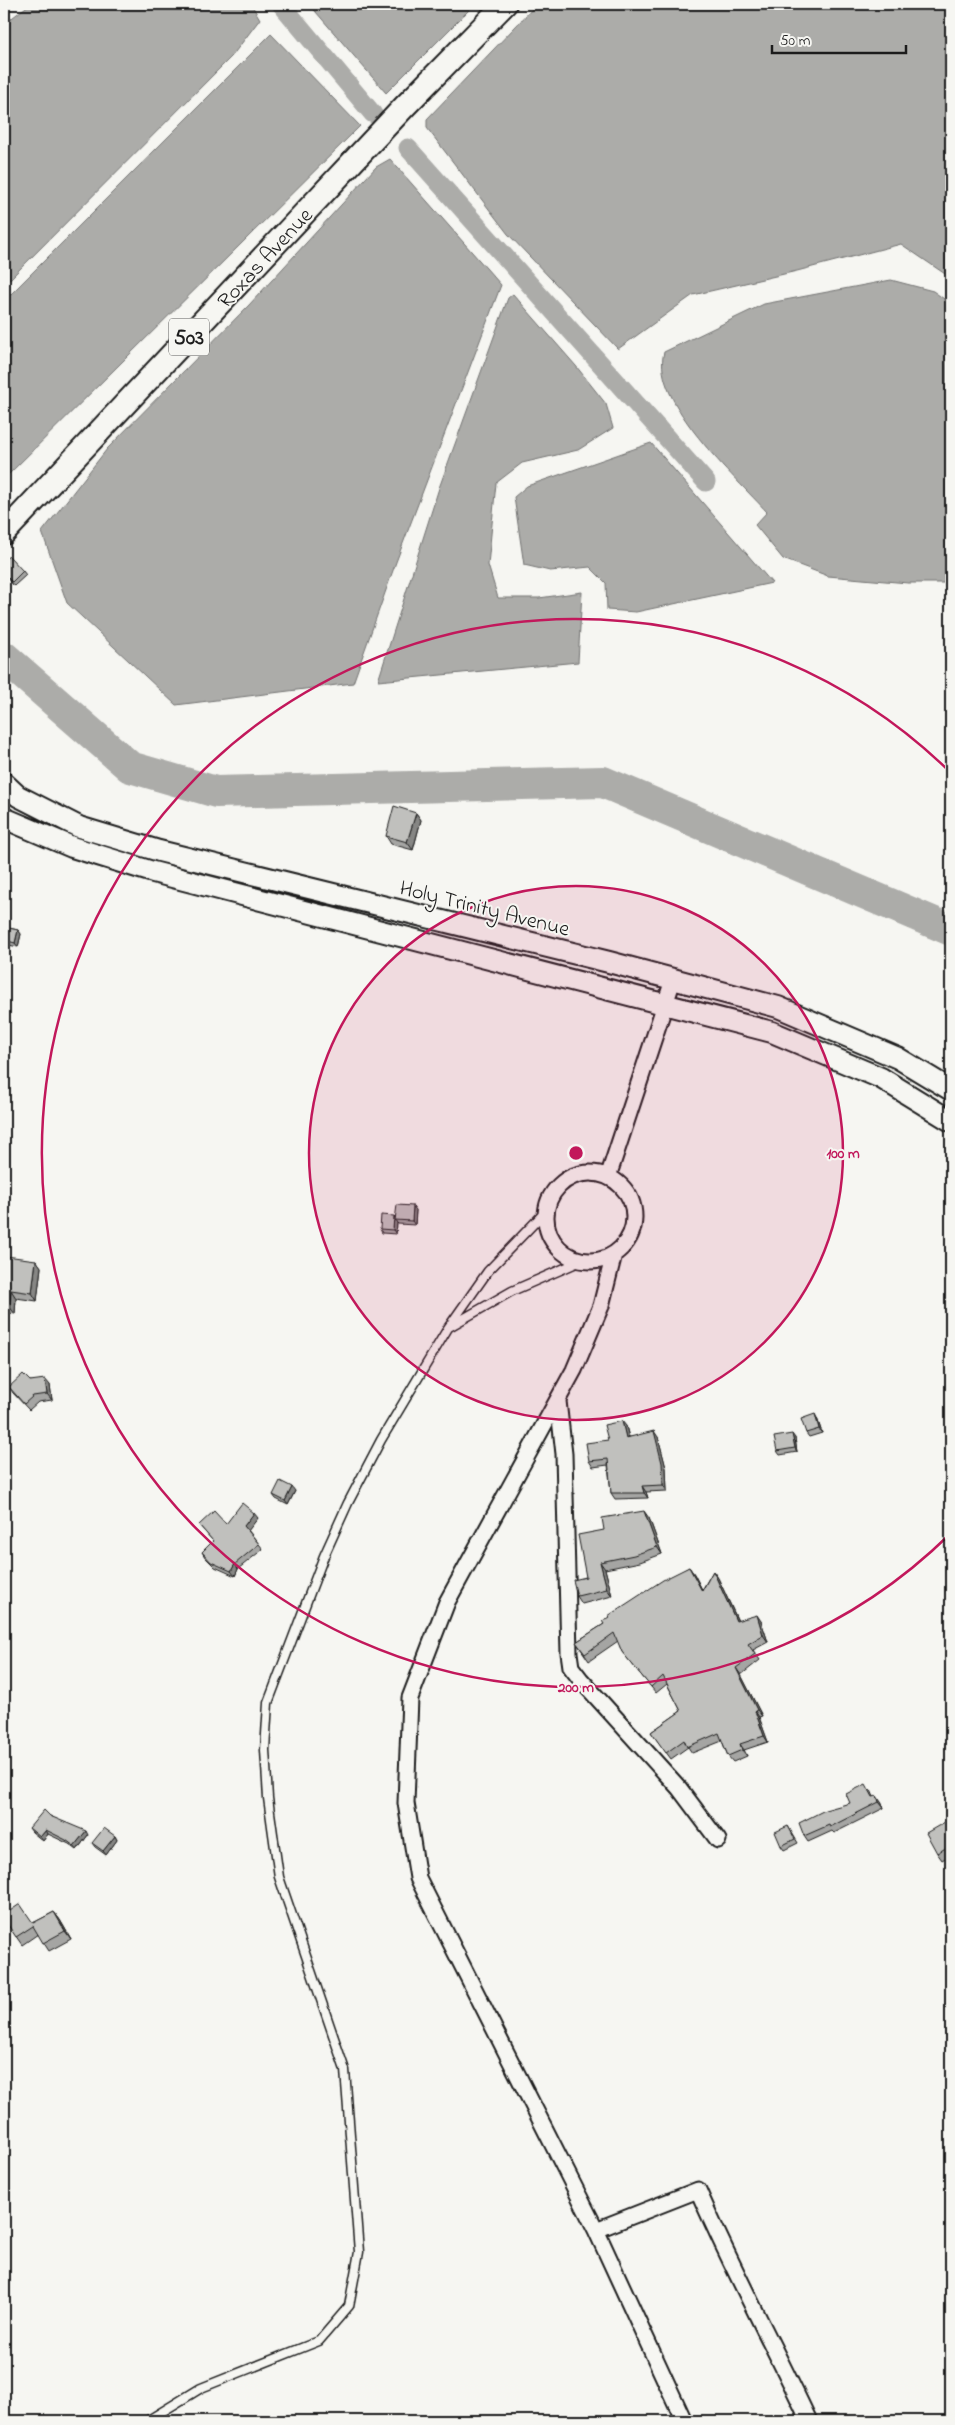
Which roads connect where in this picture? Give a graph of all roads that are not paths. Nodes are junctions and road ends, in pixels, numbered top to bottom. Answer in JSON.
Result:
{"nodes":[{"id":1,"x":505,"y":4,"type":"edge"},
{"id":2,"x":4,"y":533,"type":"edge"},
{"id":3,"x":11,"y":789,"type":"edge"},
{"id":4,"x":4,"y":816,"type":"edge"},
{"id":5,"x":674,"y":980,"type":"junction"},
{"id":6,"x":667,"y":1005,"type":"junction"},
{"id":7,"x":951,"y":1090,"type":"edge"},
{"id":8,"x":951,"y":1121,"type":"edge"},
{"id":9,"x":608,"y":1177,"type":"junction"},
{"id":10,"x":545,"y":1212,"type":"junction"},
{"id":11,"x":614,"y":1254,"type":"junction"},
{"id":12,"x":581,"y":1261,"type":"junction"},
{"id":13,"x":448,"y":1328,"type":"junction"},
{"id":14,"x":558,"y":1401,"type":"junction"},
{"id":15,"x":718,"y":1840,"type":"dead end"},
{"id":16,"x":596,"y":2230,"type":"junction"},
{"id":17,"x":147,"y":2421,"type":"edge"},
{"id":18,"x":684,"y":2421,"type":"edge"},
{"id":19,"x":809,"y":2421,"type":"edge"}],
"edges":[{"from":1,"to":2,"type":"main road","name":"Roxas Avenue","number":"503"},
{"from":3,"to":4,"type":"main road"},
{"from":3,"to":5,"type":"main road","name":"Holy Trinity Avenue"},
{"from":4,"to":6,"type":"main road"},
{"from":5,"to":6,"type":"street"},
{"from":5,"to":7,"type":"main road","name":"Holy Trinity Avenue"},
{"from":6,"to":8,"type":"main road"},
{"from":6,"to":9,"type":"street"},
{"from":9,"to":10,"type":"street"},
{"from":9,"to":11,"type":"street"},
{"from":10,"to":12,"type":"street"},
{"from":10,"to":13,"type":"lane"},
{"from":11,"to":12,"type":"street"},
{"from":11,"to":14,"type":"street"},
{"from":12,"to":13,"type":"lane"},
{"from":13,"to":17,"type":"lane"},
{"from":14,"to":15,"type":"street"},
{"from":14,"to":16,"type":"street"},
{"from":16,"to":18,"type":"street"},
{"from":16,"to":19,"type":"street"}]}
